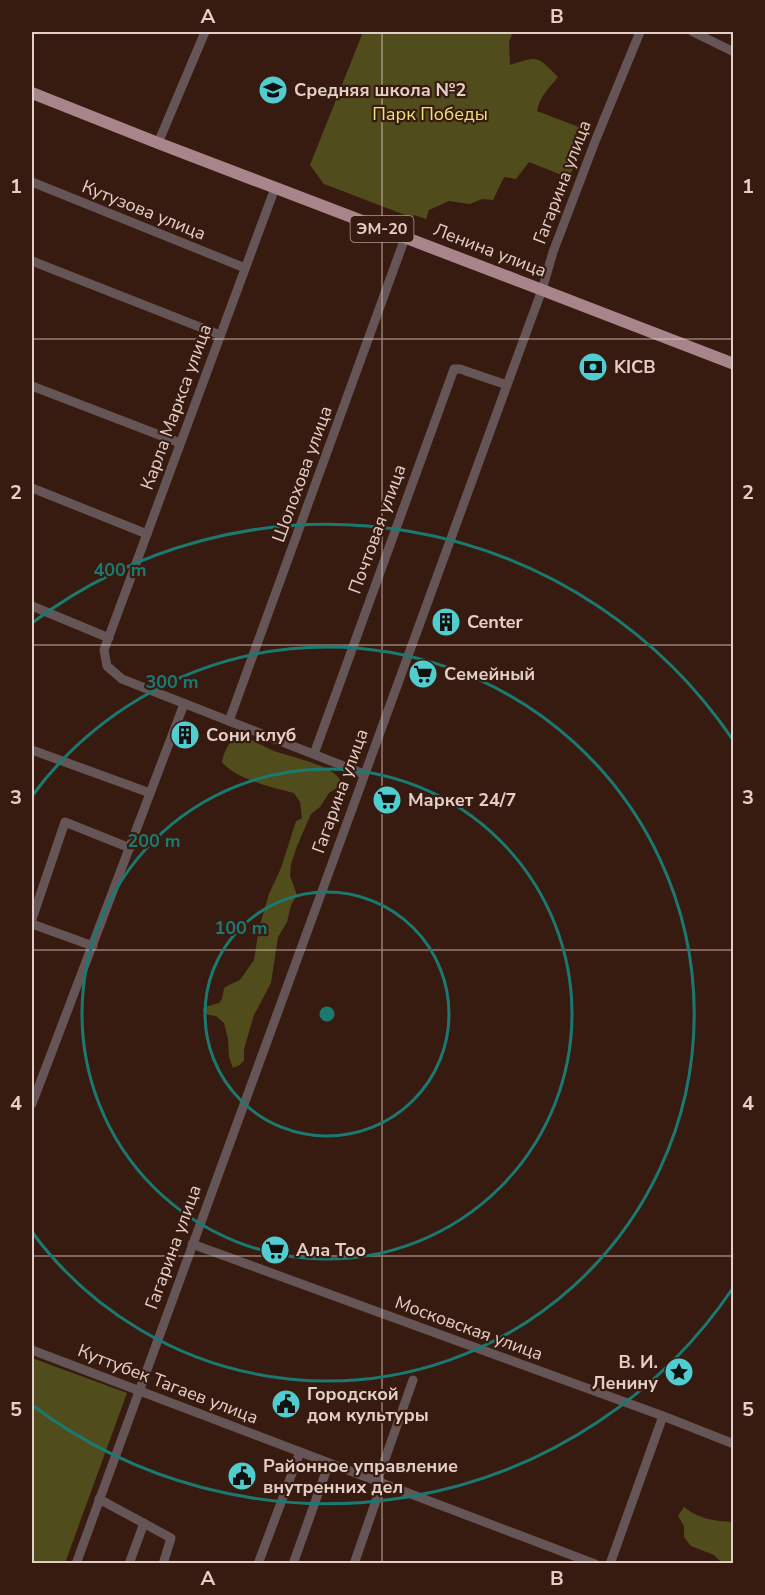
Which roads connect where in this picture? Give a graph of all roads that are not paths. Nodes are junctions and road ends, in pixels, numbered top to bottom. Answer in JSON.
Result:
{"nodes":[{"id":1,"x":205,"y":32,"type":"edge"},
{"id":2,"x":640,"y":32,"type":"edge"},
{"id":3,"x":693,"y":32,"type":"edge"},
{"id":4,"x":734,"y":52,"type":"edge"},
{"id":5,"x":32,"y":93,"type":"edge"},
{"id":6,"x":158,"y":143,"type":"junction"},
{"id":7,"x":32,"y":182,"type":"edge"},
{"id":8,"x":275,"y":188,"type":"junction"},
{"id":9,"x":405,"y":238,"type":"junction"},
{"id":10,"x":32,"y":261,"type":"edge"},
{"id":11,"x":245,"y":268,"type":"junction"},
{"id":12,"x":542,"y":290,"type":"junction"},
{"id":13,"x":219,"y":335,"type":"junction"},
{"id":14,"x":734,"y":364,"type":"edge"},
{"id":15,"x":507,"y":385,"type":"junction"},
{"id":16,"x":32,"y":386,"type":"edge"},
{"id":17,"x":180,"y":443,"type":"junction"},
{"id":18,"x":32,"y":488,"type":"edge"},
{"id":19,"x":147,"y":534,"type":"junction"},
{"id":20,"x":32,"y":606,"type":"edge"},
{"id":21,"x":109,"y":638,"type":"junction"},
{"id":22,"x":184,"y":704,"type":"junction"},
{"id":23,"x":229,"y":721,"type":"junction"},
{"id":24,"x":32,"y":750,"type":"edge"},
{"id":25,"x":314,"y":754,"type":"junction"},
{"id":26,"x":364,"y":774,"type":"junction"},
{"id":27,"x":150,"y":794,"type":"junction"},
{"id":28,"x":130,"y":848,"type":"junction"},
{"id":29,"x":32,"y":919,"type":"edge"},
{"id":30,"x":32,"y":924,"type":"edge"},
{"id":31,"x":93,"y":946,"type":"junction"},
{"id":32,"x":32,"y":1073,"type":"edge"},
{"id":33,"x":41,"y":1077,"type":"junction"},
{"id":34,"x":32,"y":1104,"type":"edge"},
{"id":35,"x":192,"y":1244,"type":"junction"},
{"id":36,"x":32,"y":1350,"type":"edge"},
{"id":37,"x":413,"y":1380,"type":"dead end"},
{"id":38,"x":138,"y":1390,"type":"junction"},
{"id":39,"x":663,"y":1416,"type":"junction"},
{"id":40,"x":734,"y":1444,"type":"edge"},
{"id":41,"x":300,"y":1452,"type":"junction"},
{"id":42,"x":329,"y":1463,"type":"junction"},
{"id":43,"x":380,"y":1482,"type":"junction"},
{"id":44,"x":99,"y":1499,"type":"junction"},
{"id":45,"x":144,"y":1523,"type":"junction"},
{"id":46,"x":76,"y":1563,"type":"edge"},
{"id":47,"x":129,"y":1563,"type":"edge"},
{"id":48,"x":163,"y":1563,"type":"edge"},
{"id":49,"x":258,"y":1563,"type":"edge"},
{"id":50,"x":293,"y":1563,"type":"edge"},
{"id":51,"x":354,"y":1563,"type":"edge"},
{"id":52,"x":596,"y":1563,"type":"edge"},
{"id":53,"x":610,"y":1563,"type":"edge"}],
"edges":[{"from":1,"to":6,"type":"street"},
{"from":2,"to":12,"type":"street","name":"Гагарина улица"},
{"from":3,"to":4,"type":"street"},
{"from":5,"to":6,"type":"main road","name":"Ленина улица","number":"ЭМ-20"},
{"from":6,"to":8,"type":"main road","name":"Ленина улица","number":"ЭМ-20"},
{"from":7,"to":11,"type":"street","name":"Кутузова улица"},
{"from":8,"to":9,"type":"main road","name":"Ленина улица","number":"ЭМ-20"},
{"from":8,"to":11,"type":"street","name":"Карла Маркса улица"},
{"from":9,"to":12,"type":"main road","name":"Ленина улица","number":"ЭМ-20"},
{"from":9,"to":23,"type":"street","name":"Шолохова улица"},
{"from":10,"to":13,"type":"street"},
{"from":11,"to":13,"type":"street","name":"Карла Маркса улица"},
{"from":12,"to":14,"type":"main road","name":"Ленина улица","number":"ЭМ-20"},
{"from":12,"to":15,"type":"street","name":"Гагарина улица"},
{"from":13,"to":17,"type":"street","name":"Карла Маркса улица"},
{"from":15,"to":25,"type":"street","name":"Почтовая улица"},
{"from":15,"to":26,"type":"street","name":"Гагарина улица"},
{"from":16,"to":17,"type":"street"},
{"from":17,"to":19,"type":"street","name":"Карла Маркса улица"},
{"from":18,"to":19,"type":"street"},
{"from":19,"to":21,"type":"street","name":"Карла Маркса улица"},
{"from":20,"to":21,"type":"street"},
{"from":21,"to":22,"type":"street","name":"Карла Маркса улица"},
{"from":22,"to":23,"type":"street"},
{"from":22,"to":27,"type":"street"},
{"from":23,"to":25,"type":"street"},
{"from":24,"to":27,"type":"street"},
{"from":25,"to":26,"type":"street"},
{"from":26,"to":35,"type":"street","name":"Гагарина улица"},
{"from":27,"to":28,"type":"street"},
{"from":28,"to":29,"type":"street"},
{"from":28,"to":31,"type":"street"},
{"from":30,"to":31,"type":"street"},
{"from":31,"to":33,"type":"street"},
{"from":32,"to":33,"type":"street"},
{"from":33,"to":34,"type":"street"},
{"from":35,"to":38,"type":"street","name":"Гагарина улица"},
{"from":35,"to":39,"type":"street","name":"Московская улица"},
{"from":36,"to":38,"type":"street","name":"Куттубек Тагаев улица"},
{"from":37,"to":43,"type":"street"},
{"from":38,"to":41,"type":"street","name":"Куттубек Тагаев улица"},
{"from":38,"to":44,"type":"street","name":"Гагарина улица"},
{"from":39,"to":40,"type":"street","name":"Московская улица"},
{"from":39,"to":53,"type":"street"},
{"from":41,"to":42,"type":"street","name":"Куттубек Тагаев улица"},
{"from":41,"to":49,"type":"street"},
{"from":42,"to":43,"type":"street","name":"Куттубек Тагаев улица"},
{"from":42,"to":50,"type":"street"},
{"from":43,"to":51,"type":"street"},
{"from":43,"to":52,"type":"street","name":"Куттубек Тагаев улица"},
{"from":44,"to":45,"type":"street"},
{"from":44,"to":46,"type":"street","name":"Гагарина улица"},
{"from":45,"to":47,"type":"street"},
{"from":45,"to":48,"type":"street"}]}
